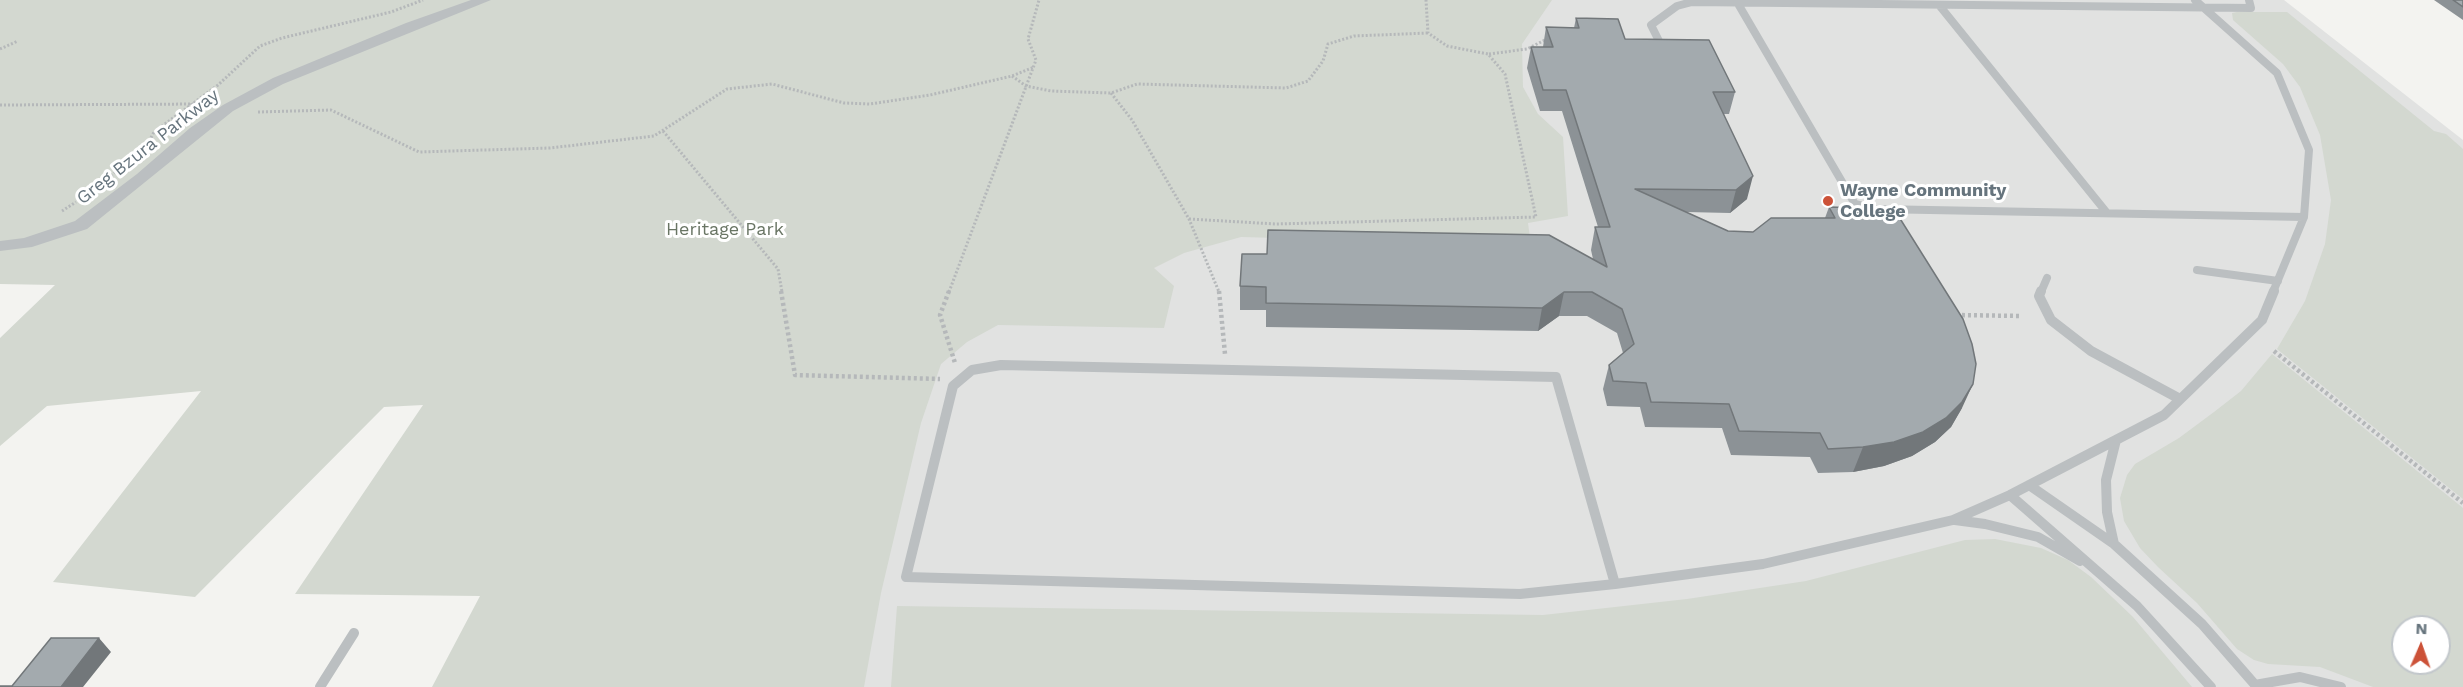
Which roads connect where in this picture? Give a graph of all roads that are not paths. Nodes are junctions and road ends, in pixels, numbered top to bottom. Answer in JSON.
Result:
{"nodes":[{"id":1,"x":484,"y":0,"type":"edge"},
{"id":2,"x":2195,"y":0,"type":"edge"},
{"id":3,"x":2249,"y":0,"type":"edge"},
{"id":4,"x":1737,"y":2,"type":"junction"},
{"id":5,"x":1939,"y":4,"type":"junction"},
{"id":6,"x":2204,"y":8,"type":"junction"},
{"id":7,"x":1661,"y":45,"type":"edge"},
{"id":8,"x":2108,"y":213,"type":"junction"},
{"id":9,"x":2304,"y":217,"type":"junction"},
{"id":10,"x":0,"y":246,"type":"edge"},
{"id":11,"x":2197,"y":270,"type":"dead end"},
{"id":12,"x":2047,"y":278,"type":"dead end"},
{"id":13,"x":2278,"y":281,"type":"junction"},
{"id":14,"x":2180,"y":399,"type":"junction"},
{"id":15,"x":2116,"y":440,"type":"junction"},
{"id":16,"x":2029,"y":484,"type":"junction"},
{"id":17,"x":2010,"y":495,"type":"junction"},
{"id":18,"x":1953,"y":520,"type":"junction"},
{"id":19,"x":2114,"y":544,"type":"junction"},
{"id":20,"x":2096,"y":569,"type":"junction"},
{"id":21,"x":1615,"y":584,"type":"junction"},
{"id":22,"x":354,"y":633,"type":"dead end"},
{"id":23,"x":2256,"y":686,"type":"edge"},
{"id":24,"x":320,"y":687,"type":"edge"},
{"id":25,"x":2211,"y":687,"type":"edge"},
{"id":26,"x":2341,"y":687,"type":"edge"}],
"edges":[{"from":1,"to":10,"type":"street","name":"Greg Bzura Parkway"},
{"from":2,"to":6,"type":"lane"},
{"from":3,"to":6,"type":"lane"},
{"from":4,"to":5,"type":"lane"},
{"from":4,"to":7,"type":"lane"},
{"from":4,"to":8,"type":"lane"},
{"from":5,"to":6,"type":"lane"},
{"from":5,"to":8,"type":"lane"},
{"from":6,"to":9,"type":"lane"},
{"from":8,"to":9,"type":"lane"},
{"from":9,"to":13,"type":"lane"},
{"from":11,"to":13,"type":"lane"},
{"from":12,"to":14,"type":"lane"},
{"from":13,"to":14,"type":"lane"},
{"from":14,"to":15,"type":"lane"},
{"from":15,"to":16,"type":"lane"},
{"from":15,"to":19,"type":"lane"},
{"from":16,"to":17,"type":"lane"},
{"from":16,"to":19,"type":"lane"},
{"from":17,"to":18,"type":"lane"},
{"from":17,"to":20,"type":"lane"},
{"from":18,"to":20,"type":"lane"},
{"from":18,"to":21,"type":"lane"},
{"from":19,"to":23,"type":"lane"},
{"from":20,"to":25,"type":"lane"},
{"from":21,"to":21,"type":"lane"},
{"from":22,"to":24,"type":"lane"},
{"from":23,"to":26,"type":"lane"}]}
